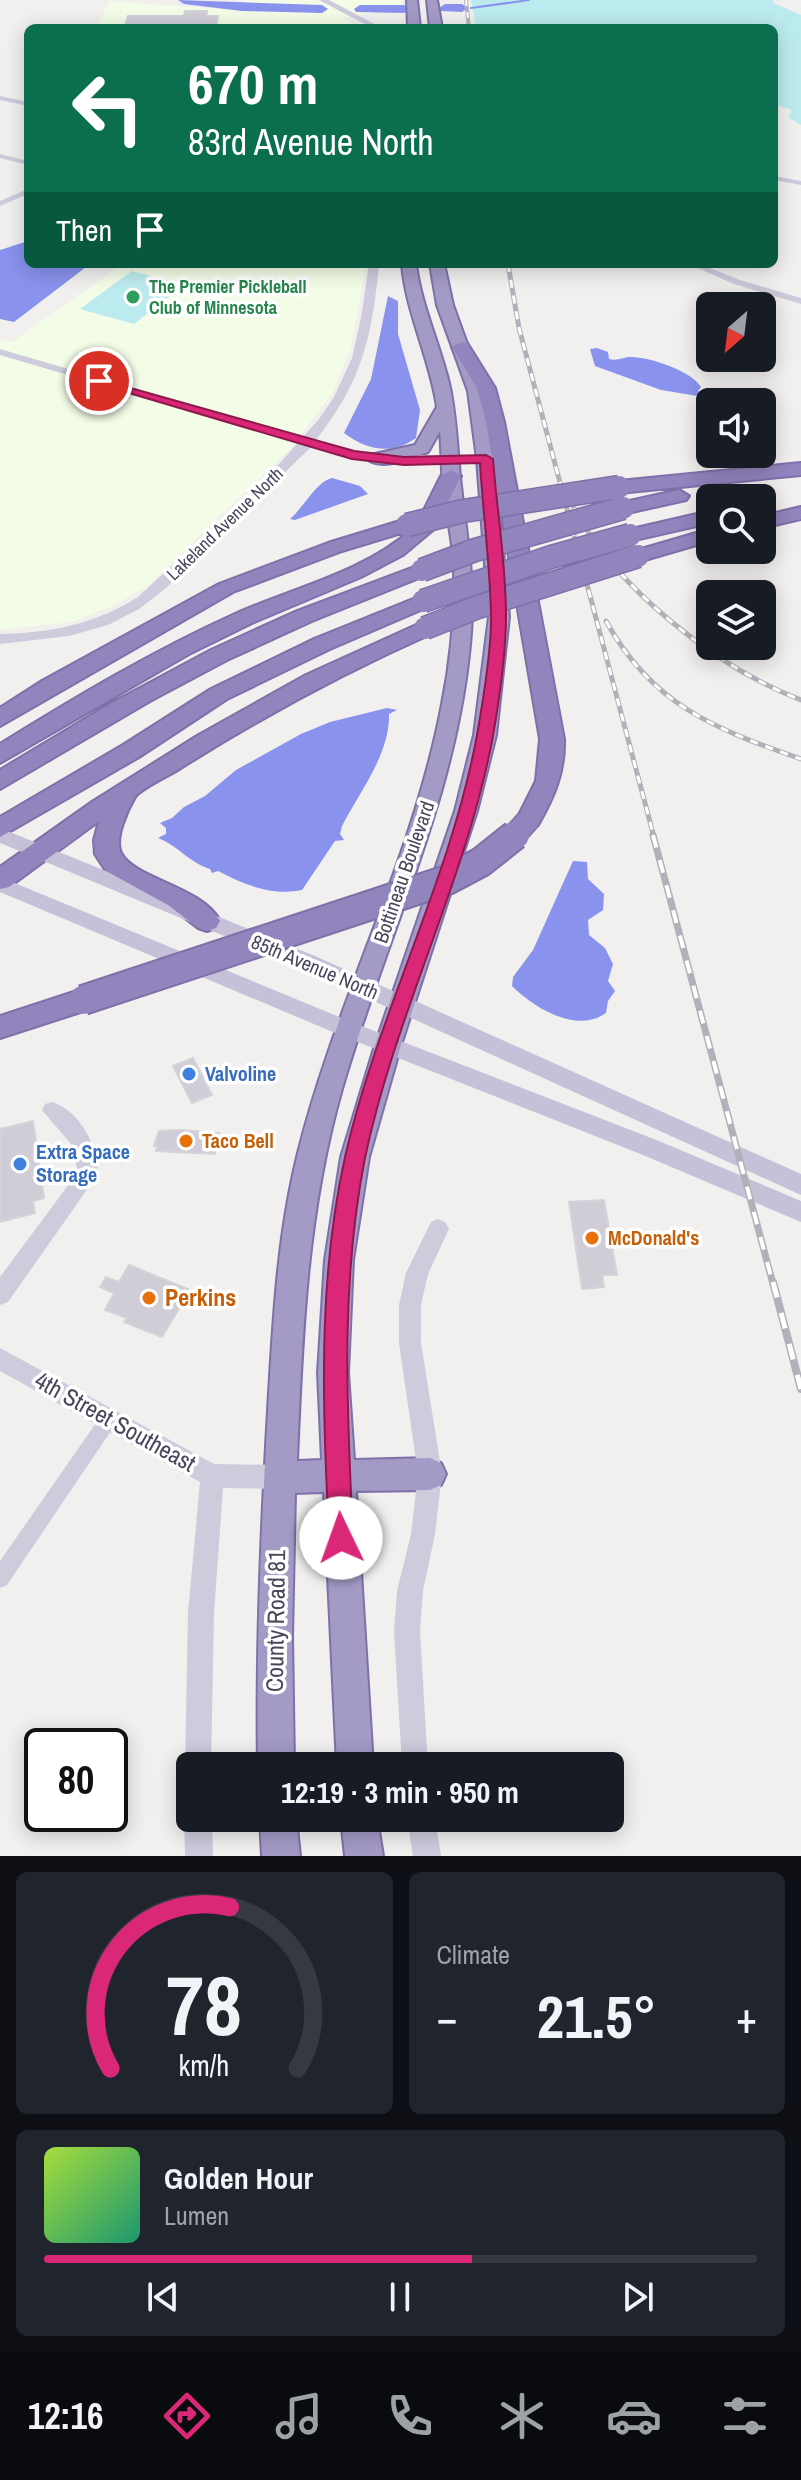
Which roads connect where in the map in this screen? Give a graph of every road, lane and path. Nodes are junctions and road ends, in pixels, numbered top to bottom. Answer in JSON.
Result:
{"nodes":[{"id":1,"x":323,"y":0,"type":"edge"},
{"id":2,"x":412,"y":0,"type":"edge"},
{"id":3,"x":432,"y":0,"type":"edge"},
{"id":4,"x":370,"y":24,"type":"edge"},
{"id":5,"x":414,"y":24,"type":"edge"},
{"id":6,"x":435,"y":24,"type":"edge"},
{"id":7,"x":0,"y":98,"type":"edge"},
{"id":8,"x":24,"y":103,"type":"edge"},
{"id":9,"x":0,"y":156,"type":"edge"},
{"id":10,"x":24,"y":162,"type":"edge"},
{"id":11,"x":778,"y":179,"type":"edge"},
{"id":12,"x":801,"y":183,"type":"edge"},
{"id":13,"x":24,"y":193,"type":"edge"},
{"id":14,"x":0,"y":204,"type":"edge"},
{"id":15,"x":373,"y":268,"type":"edge"},
{"id":16,"x":409,"y":268,"type":"edge"},
{"id":17,"x":438,"y":268,"type":"edge"},
{"id":18,"x":702,"y":268,"type":"edge"},
{"id":19,"x":801,"y":301,"type":"edge"},
{"id":20,"x":461,"y":347,"type":"junction"},
{"id":21,"x":0,"y":352,"type":"edge"},
{"id":22,"x":444,"y":409,"type":"junction"},
{"id":23,"x":307,"y":442,"type":"junction"},
{"id":24,"x":376,"y":459,"type":"junction"},
{"id":25,"x":486,"y":459,"type":"junction"},
{"id":26,"x":451,"y":468,"type":"junction"},
{"id":27,"x":801,"y":472,"type":"edge"},
{"id":28,"x":801,"y":500,"type":"edge"},
{"id":29,"x":776,"y":504,"type":"edge"},
{"id":30,"x":801,"y":513,"type":"edge"},
{"id":31,"x":776,"y":519,"type":"edge"},
{"id":32,"x":696,"y":520,"type":"edge"},
{"id":33,"x":696,"y":539,"type":"edge"},
{"id":34,"x":0,"y":639,"type":"edge"},
{"id":35,"x":0,"y":718,"type":"edge"},
{"id":36,"x":0,"y":755,"type":"edge"},
{"id":37,"x":0,"y":781,"type":"edge"},
{"id":38,"x":130,"y":791,"type":"junction"},
{"id":39,"x":5,"y":826,"type":"edge"},
{"id":40,"x":39,"y":851,"type":"junction"},
{"id":41,"x":0,"y":882,"type":"edge"},
{"id":42,"x":207,"y":921,"type":"junction"},
{"id":43,"x":364,"y":988,"type":"junction"},
{"id":44,"x":403,"y":1005,"type":"junction"},
{"id":45,"x":0,"y":1027,"type":"edge"},
{"id":46,"x":347,"y":1029,"type":"junction"},
{"id":47,"x":388,"y":1045,"type":"junction"},
{"id":48,"x":52,"y":1110,"type":"dead end"},
{"id":49,"x":801,"y":1185,"type":"edge"},
{"id":50,"x":801,"y":1212,"type":"edge"},
{"id":51,"x":438,"y":1229,"type":"dead end"},
{"id":52,"x":0,"y":1295,"type":"edge"},
{"id":53,"x":0,"y":1359,"type":"edge"},
{"id":54,"x":109,"y":1419,"type":"junction"},
{"id":55,"x":430,"y":1474,"type":"junction"},
{"id":56,"x":338,"y":1475,"type":"junction"},
{"id":57,"x":212,"y":1476,"type":"junction"},
{"id":58,"x":280,"y":1477,"type":"junction"},
{"id":59,"x":0,"y":1578,"type":"edge"},
{"id":60,"x":198,"y":1752,"type":"edge"},
{"id":61,"x":276,"y":1752,"type":"edge"},
{"id":62,"x":354,"y":1752,"type":"edge"},
{"id":63,"x":414,"y":1752,"type":"edge"},
{"id":64,"x":198,"y":1832,"type":"edge"},
{"id":65,"x":279,"y":1832,"type":"edge"},
{"id":66,"x":361,"y":1832,"type":"edge"},
{"id":67,"x":423,"y":1832,"type":"edge"},
{"id":68,"x":199,"y":1856,"type":"edge"},
{"id":69,"x":281,"y":1856,"type":"edge"},
{"id":70,"x":364,"y":1856,"type":"edge"},
{"id":71,"x":427,"y":1856,"type":"edge"}],
"edges":[{"from":1,"to":4,"type":"street"},
{"from":2,"to":5,"type":"highway"},
{"from":3,"to":6,"type":"highway"},
{"from":7,"to":8,"type":"street"},
{"from":9,"to":10,"type":"street"},
{"from":11,"to":12,"type":"street"},
{"from":13,"to":14,"type":"street"},
{"from":15,"to":23,"type":"street","name":"Lakeland Avenue North"},
{"from":16,"to":22,"type":"highway","name":"Bottineau Boulevard"},
{"from":17,"to":20,"type":"highway","name":"Bottineau Boulevard"},
{"from":18,"to":19,"type":"street"},
{"from":20,"to":25,"type":"highway","name":"Bottineau Boulevard"},
{"from":20,"to":45,"type":"highway","bridge":true},
{"from":21,"to":23,"type":"street"},
{"from":22,"to":24,"type":"highway"},
{"from":22,"to":26,"type":"highway","name":"Bottineau Boulevard"},
{"from":23,"to":24,"type":"street"},
{"from":23,"to":34,"type":"street","name":"Lakeland Avenue North"},
{"from":24,"to":26,"type":"street"},
{"from":25,"to":26,"type":"street"},
{"from":25,"to":44,"type":"highway","name":"Bottineau Boulevard"},
{"from":26,"to":36,"type":"highway"},
{"from":26,"to":43,"type":"highway","name":"Bottineau Boulevard"},
{"from":27,"to":35,"type":"highway","bridge":true},
{"from":27,"to":37,"type":"highway","bridge":true},
{"from":28,"to":29,"type":"highway"},
{"from":30,"to":31,"type":"highway"},
{"from":32,"to":39,"type":"highway","bridge":true},
{"from":33,"to":38,"type":"highway","bridge":true},
{"from":38,"to":40,"type":"highway"},
{"from":38,"to":42,"type":"highway"},
{"from":39,"to":40,"type":"main road","name":"85th Avenue North"},
{"from":40,"to":41,"type":"highway"},
{"from":40,"to":42,"type":"main road","name":"85th Avenue North"},
{"from":41,"to":46,"type":"main road"},
{"from":42,"to":43,"type":"main road","name":"85th Avenue North"},
{"from":43,"to":44,"type":"main road","name":"85th Avenue North"},
{"from":43,"to":46,"type":"highway","name":"Bottineau Boulevard"},
{"from":44,"to":47,"type":"highway","name":"Bottineau Boulevard"},
{"from":44,"to":49,"type":"main road","name":"85th Avenue North"},
{"from":46,"to":47,"type":"main road"},
{"from":46,"to":58,"type":"highway","name":"Bottineau Boulevard"},
{"from":47,"to":50,"type":"main road"},
{"from":47,"to":56,"type":"highway","name":"Bottineau Boulevard"},
{"from":48,"to":52,"type":"street"},
{"from":51,"to":55,"type":"street"},
{"from":53,"to":54,"type":"street","name":"4th Street Southeast"},
{"from":54,"to":57,"type":"street","name":"4th Street Southeast"},
{"from":54,"to":59,"type":"street"},
{"from":55,"to":56,"type":"highway"},
{"from":55,"to":63,"type":"street"},
{"from":56,"to":58,"type":"highway"},
{"from":56,"to":62,"type":"highway","name":"Bottineau Boulevard"},
{"from":57,"to":58,"type":"street","name":"4th Street Southeast"},
{"from":57,"to":60,"type":"street"},
{"from":58,"to":61,"type":"highway","name":"County Road 81"},
{"from":64,"to":68,"type":"street"},
{"from":65,"to":69,"type":"highway"},
{"from":66,"to":70,"type":"highway"},
{"from":67,"to":71,"type":"street"}]}
